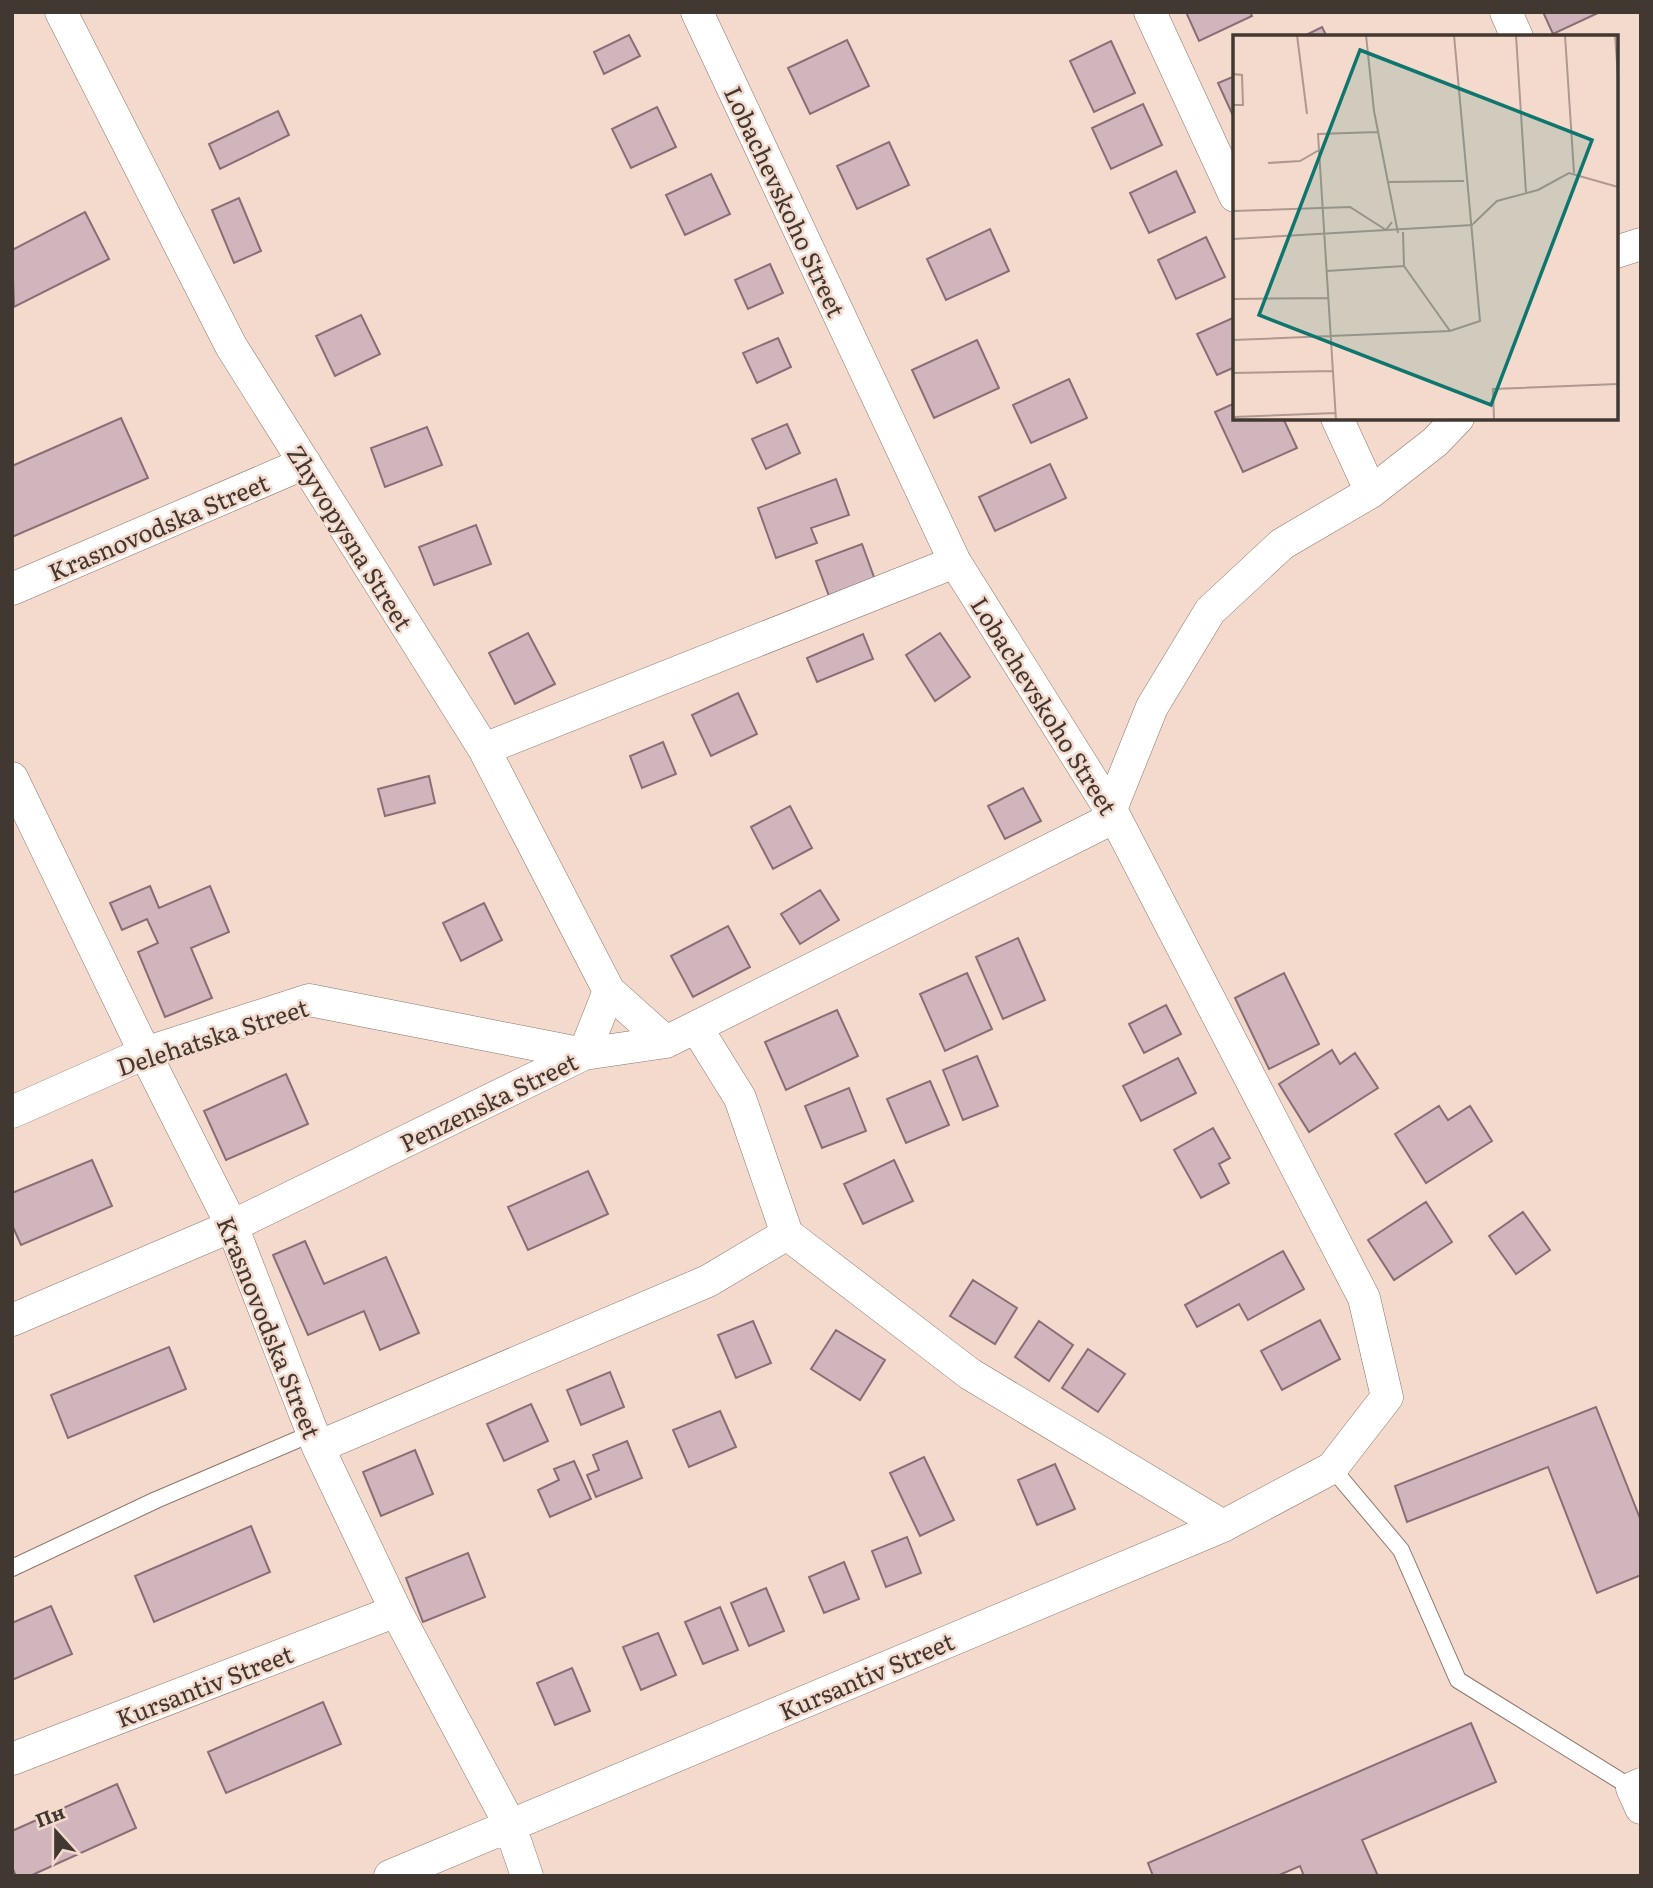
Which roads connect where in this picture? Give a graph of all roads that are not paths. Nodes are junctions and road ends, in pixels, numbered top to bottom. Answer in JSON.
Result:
{"nodes":[{"id":1,"x":61,"y":12,"type":"edge"},
{"id":2,"x":697,"y":12,"type":"edge"},
{"id":3,"x":1150,"y":12,"type":"edge"},
{"id":4,"x":1506,"y":12,"type":"edge"},
{"id":5,"x":1516,"y":35,"type":"edge"},
{"id":6,"x":1233,"y":192,"type":"edge"},
{"id":7,"x":1641,"y":244,"type":"edge"},
{"id":8,"x":1618,"y":251,"type":"edge"},
{"id":9,"x":1338,"y":420,"type":"edge"},
{"id":10,"x":1456,"y":420,"type":"edge"},
{"id":11,"x":304,"y":463,"type":"junction"},
{"id":12,"x":1371,"y":492,"type":"junction"},
{"id":13,"x":955,"y":562,"type":"junction"},
{"id":14,"x":12,"y":589,"type":"edge"},
{"id":15,"x":484,"y":749,"type":"junction"},
{"id":16,"x":12,"y":778,"type":"edge"},
{"id":17,"x":1113,"y":813,"type":"junction"},
{"id":18,"x":609,"y":991,"type":"junction"},
{"id":19,"x":696,"y":1027,"type":"junction"},
{"id":20,"x":666,"y":1042,"type":"junction"},
{"id":21,"x":145,"y":1053,"type":"junction"},
{"id":22,"x":584,"y":1054,"type":"junction"},
{"id":23,"x":12,"y":1112,"type":"edge"},
{"id":24,"x":232,"y":1227,"type":"junction"},
{"id":25,"x":787,"y":1234,"type":"junction"},
{"id":26,"x":12,"y":1320,"type":"edge"},
{"id":27,"x":1387,"y":1397,"type":"joint"},
{"id":28,"x":315,"y":1440,"type":"junction"},
{"id":29,"x":1332,"y":1468,"type":"junction"},
{"id":30,"x":1223,"y":1526,"type":"junction"},
{"id":31,"x":12,"y":1568,"type":"edge"},
{"id":32,"x":396,"y":1611,"type":"junction"},
{"id":33,"x":12,"y":1759,"type":"edge"},
{"id":34,"x":1638,"y":1793,"type":"edge"},
{"id":35,"x":509,"y":1823,"type":"junction"},
{"id":36,"x":390,"y":1876,"type":"edge"},
{"id":37,"x":527,"y":1876,"type":"edge"}],
"edges":[{"from":1,"to":11,"type":"street","name":"Zhyvopysna Street"},
{"from":2,"to":13,"type":"street","name":"Lobachevskoho Street"},
{"from":3,"to":6,"type":"street"},
{"from":4,"to":5,"type":"street"},
{"from":7,"to":8,"type":"street"},
{"from":9,"to":12,"type":"street"},
{"from":10,"to":12,"type":"street"},
{"from":11,"to":14,"type":"street","name":"Krasnovodska Street"},
{"from":11,"to":15,"type":"street","name":"Zhyvopysna Street"},
{"from":12,"to":17,"type":"street"},
{"from":13,"to":15,"type":"street"},
{"from":13,"to":17,"type":"street","name":"Lobachevskoho Street"},
{"from":15,"to":18,"type":"street","name":"Zhyvopysna Street"},
{"from":16,"to":21,"type":"street","name":"Krasnovodska Street"},
{"from":17,"to":19,"type":"street","name":"Penzenska Street"},
{"from":17,"to":27,"type":"street","name":"Lobachevskoho Street"},
{"from":18,"to":20,"type":"street","name":"Zhyvopysna Street"},
{"from":18,"to":22,"type":"street"},
{"from":19,"to":20,"type":"street","name":"Penzenska Street"},
{"from":19,"to":25,"type":"street"},
{"from":20,"to":22,"type":"street","name":"Penzenska Street"},
{"from":21,"to":22,"type":"street","name":"Delehatska Street"},
{"from":21,"to":23,"type":"street","name":"Delehatska Street"},
{"from":21,"to":24,"type":"street","name":"Krasnovodska Street"},
{"from":22,"to":24,"type":"street","name":"Penzenska Street"},
{"from":24,"to":26,"type":"street","name":"Penzenska Street"},
{"from":24,"to":28,"type":"street","name":"Krasnovodska Street"},
{"from":25,"to":28,"type":"street"},
{"from":25,"to":30,"type":"street"},
{"from":27,"to":29,"type":"street","name":"Kursantiv Street"},
{"from":28,"to":31,"type":"lane"},
{"from":28,"to":32,"type":"street","name":"Krasnovodska Street"},
{"from":29,"to":30,"type":"street","name":"Kursantiv Street"},
{"from":29,"to":34,"type":"lane"},
{"from":30,"to":35,"type":"street","name":"Kursantiv Street"},
{"from":32,"to":33,"type":"street","name":"Kursantiv Street"},
{"from":32,"to":35,"type":"street","name":"Krasnovodska Street"},
{"from":35,"to":36,"type":"street","name":"Kursantiv Street"},
{"from":35,"to":37,"type":"street","name":"Krasnovodska Street"}]}
